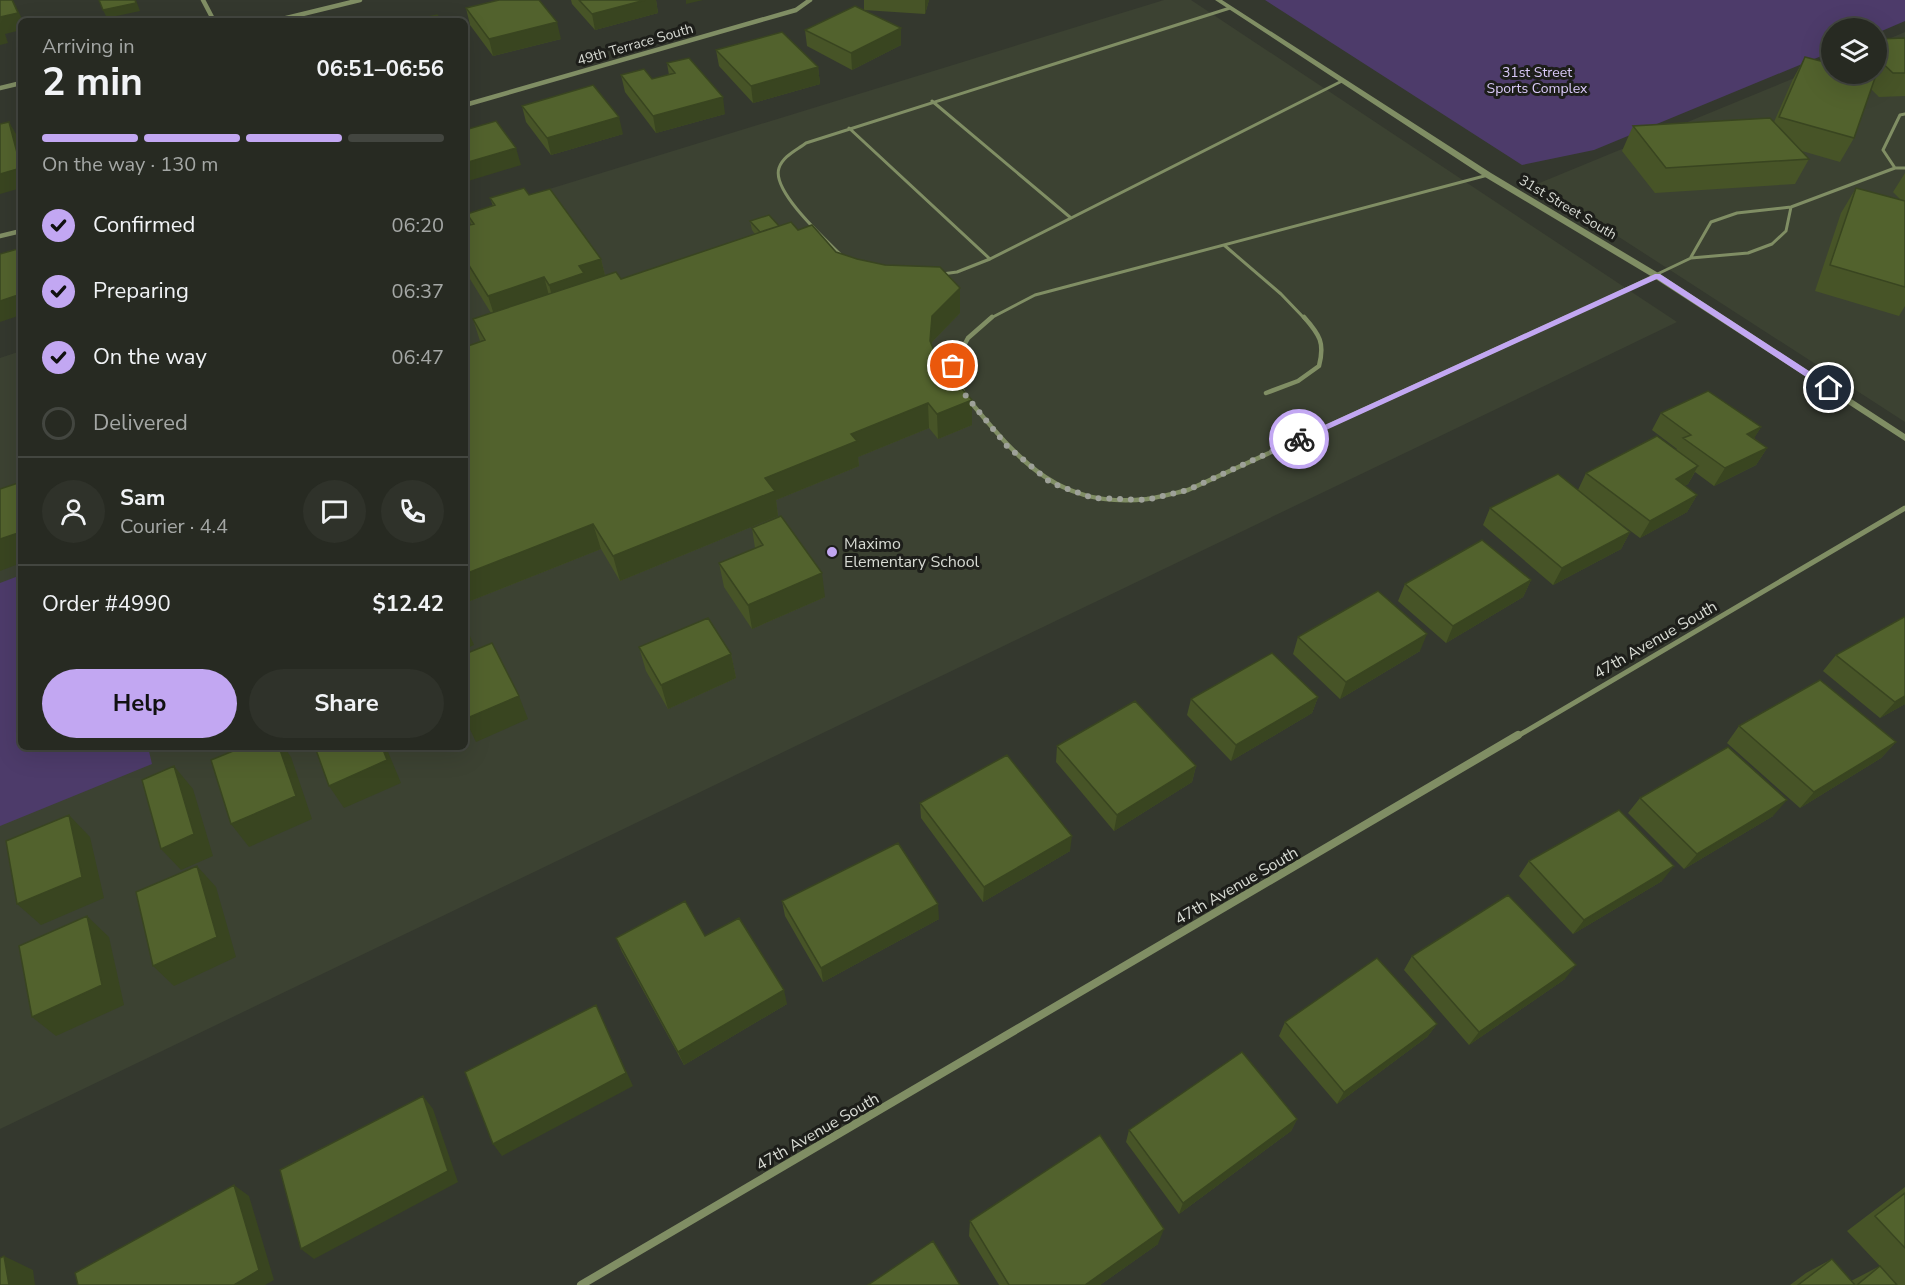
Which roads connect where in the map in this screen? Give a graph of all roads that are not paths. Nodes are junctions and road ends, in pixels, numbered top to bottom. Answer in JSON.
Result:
{"nodes":[{"id":1,"x":202,"y":0,"type":"edge"},
{"id":2,"x":360,"y":0,"type":"edge"},
{"id":3,"x":810,"y":0,"type":"edge"},
{"id":4,"x":1218,"y":0,"type":"edge"},
{"id":5,"x":1230,"y":8,"type":"junction"},
{"id":6,"x":212,"y":18,"type":"edge"},
{"id":7,"x":286,"y":18,"type":"edge"},
{"id":8,"x":1342,"y":81,"type":"junction"},
{"id":9,"x":18,"y":84,"type":"edge"},
{"id":10,"x":0,"y":88,"type":"edge"},
{"id":11,"x":932,"y":101,"type":"junction"},
{"id":12,"x":468,"y":104,"type":"edge"},
{"id":13,"x":1905,"y":114,"type":"edge"},
{"id":14,"x":849,"y":128,"type":"junction"},
{"id":15,"x":1895,"y":168,"type":"junction"},
{"id":16,"x":1905,"y":168,"type":"edge"},
{"id":17,"x":1488,"y":175,"type":"junction"},
{"id":18,"x":1791,"y":207,"type":"junction"},
{"id":19,"x":1071,"y":218,"type":"junction"},
{"id":20,"x":18,"y":232,"type":"edge"},
{"id":21,"x":0,"y":236,"type":"edge"},
{"id":22,"x":1224,"y":245,"type":"junction"},
{"id":23,"x":1691,"y":258,"type":"junction"},
{"id":24,"x":845,"y":259,"type":"edge"},
{"id":25,"x":990,"y":259,"type":"junction"},
{"id":26,"x":933,"y":275,"type":"edge"},
{"id":27,"x":1657,"y":276,"type":"junction"},
{"id":28,"x":1266,"y":393,"type":"dead end"},
{"id":29,"x":1905,"y":438,"type":"edge"},
{"id":30,"x":1905,"y":508,"type":"edge"},
{"id":31,"x":581,"y":1285,"type":"edge"}],
"edges":[{"from":1,"to":6,"type":"street"},
{"from":2,"to":7,"type":"street"},
{"from":3,"to":12,"type":"street","name":"49th Terrace South"},
{"from":4,"to":5,"type":"street","name":"31st Street South"},
{"from":5,"to":8,"type":"street","name":"31st Street South"},
{"from":5,"to":11,"type":"lane"},
{"from":8,"to":17,"type":"street","name":"31st Street South"},
{"from":8,"to":19,"type":"lane"},
{"from":9,"to":10,"type":"street"},
{"from":11,"to":14,"type":"lane"},
{"from":11,"to":19,"type":"lane"},
{"from":13,"to":15,"type":"lane"},
{"from":14,"to":24,"type":"lane"},
{"from":14,"to":25,"type":"lane"},
{"from":15,"to":16,"type":"lane"},
{"from":15,"to":18,"type":"lane"},
{"from":17,"to":22,"type":"lane"},
{"from":17,"to":27,"type":"street","name":"31st Street South"},
{"from":18,"to":23,"type":"lane"},
{"from":18,"to":23,"type":"lane"},
{"from":19,"to":25,"type":"lane"},
{"from":20,"to":21,"type":"street"},
{"from":22,"to":27,"type":"lane"},
{"from":22,"to":28,"type":"lane"},
{"from":23,"to":27,"type":"lane"},
{"from":25,"to":26,"type":"lane"},
{"from":27,"to":29,"type":"street","name":"31st Street South"},
{"from":30,"to":31,"type":"street","name":"47th Avenue South"}]}
